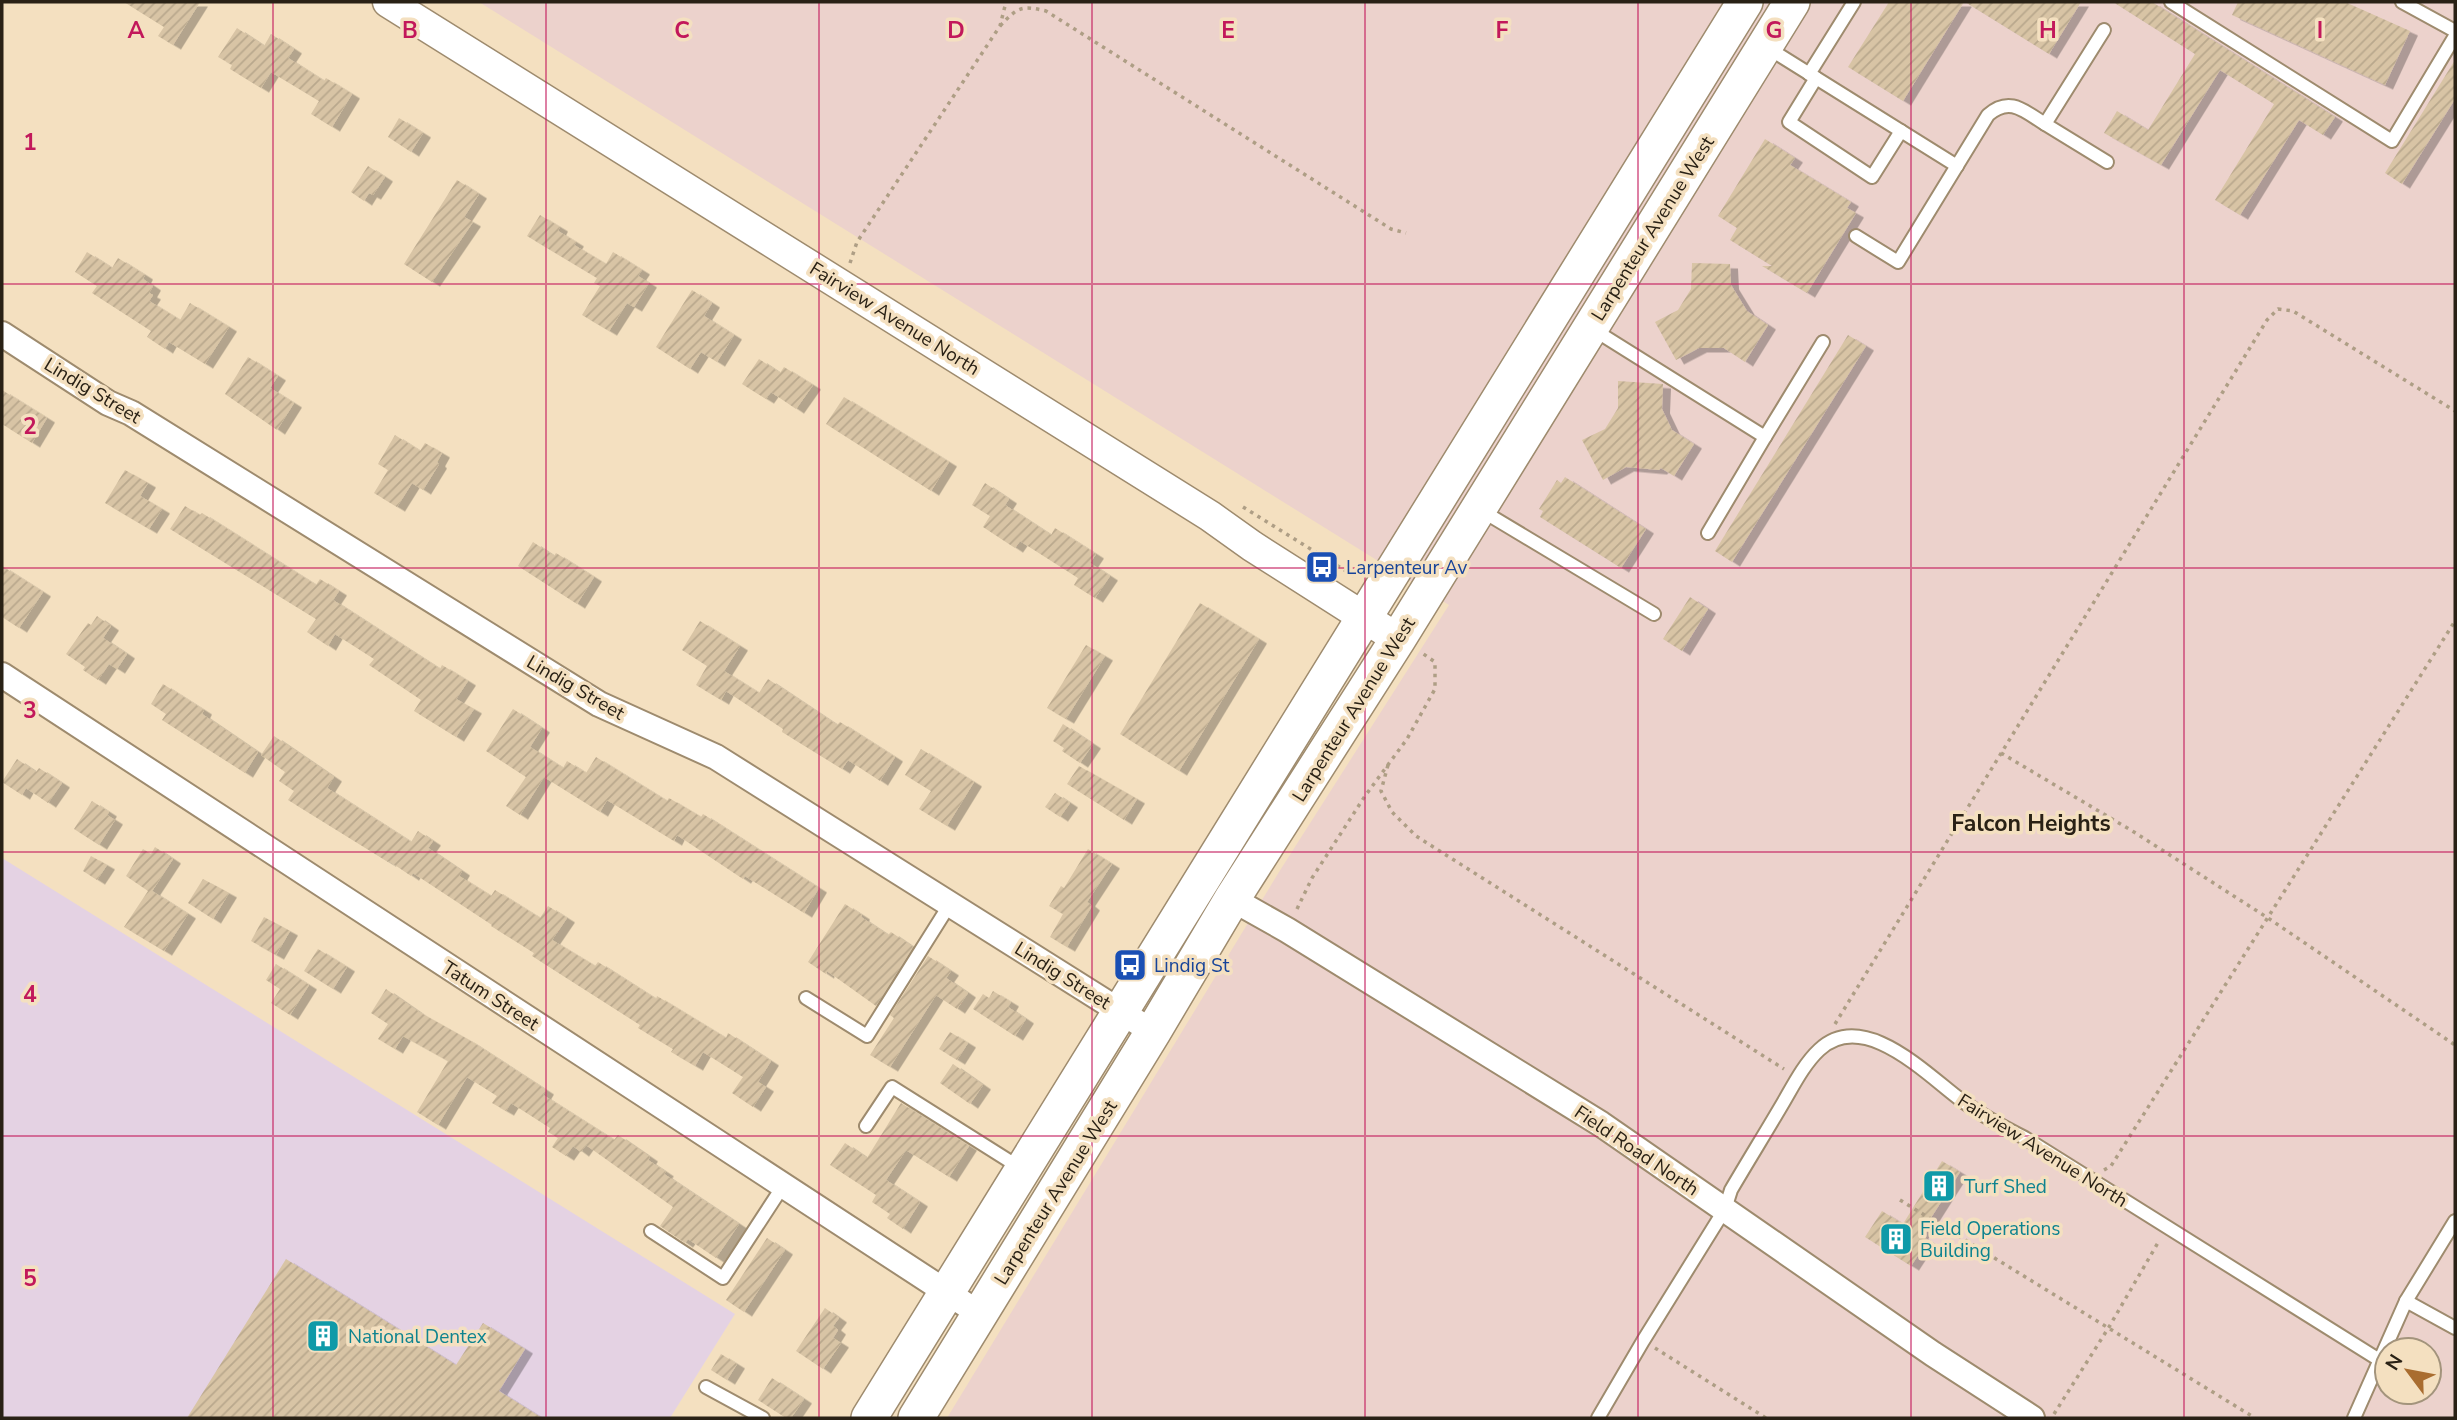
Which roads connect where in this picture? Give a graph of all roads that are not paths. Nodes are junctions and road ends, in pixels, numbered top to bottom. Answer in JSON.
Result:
{"nodes":[{"id":1,"x":388,"y":2,"type":"edge"},
{"id":2,"x":1792,"y":2,"type":"edge"},
{"id":3,"x":1854,"y":2,"type":"edge"},
{"id":4,"x":2171,"y":2,"type":"edge"},
{"id":5,"x":2402,"y":2,"type":"edge"},
{"id":6,"x":1737,"y":13,"type":"edge"},
{"id":7,"x":2104,"y":30,"type":"dead end"},
{"id":8,"x":2455,"y":33,"type":"edge"},
{"id":9,"x":1765,"y":46,"type":"junction"},
{"id":10,"x":1813,"y":76,"type":"junction"},
{"id":11,"x":2045,"y":124,"type":"junction"},
{"id":12,"x":1901,"y":131,"type":"junction"},
{"id":13,"x":2107,"y":162,"type":"dead end"},
{"id":14,"x":1957,"y":166,"type":"junction"},
{"id":15,"x":1856,"y":236,"type":"dead end"},
{"id":16,"x":1591,"y":327,"type":"junction"},
{"id":17,"x":2,"y":334,"type":"edge"},
{"id":18,"x":1823,"y":342,"type":"dead end"},
{"id":19,"x":1765,"y":437,"type":"junction"},
{"id":20,"x":1479,"y":509,"type":"junction"},
{"id":21,"x":1708,"y":533,"type":"dead end"},
{"id":22,"x":1654,"y":614,"type":"dead end"},
{"id":23,"x":1364,"y":618,"type":"junction"},
{"id":24,"x":1398,"y":639,"type":"junction"},
{"id":25,"x":2,"y":675,"type":"edge"},
{"id":26,"x":1232,"y":899,"type":"junction"},
{"id":27,"x":950,"y":904,"type":"junction"},
{"id":28,"x":806,"y":998,"type":"dead end"},
{"id":29,"x":1119,"y":1010,"type":"junction"},
{"id":30,"x":1153,"y":1032,"type":"junction"},
{"id":31,"x":866,"y":1126,"type":"dead end"},
{"id":32,"x":1022,"y":1169,"type":"junction"},
{"id":33,"x":783,"y":1186,"type":"junction"},
{"id":34,"x":1725,"y":1209,"type":"junction"},
{"id":35,"x":2455,"y":1221,"type":"edge"},
{"id":36,"x":652,"y":1231,"type":"dead end"},
{"id":37,"x":947,"y":1293,"type":"junction"},
{"id":38,"x":2406,"y":1301,"type":"junction"},
{"id":39,"x":980,"y":1314,"type":"junction"},
{"id":40,"x":2455,"y":1328,"type":"edge"},
{"id":41,"x":2391,"y":1336,"type":"edge"},
{"id":42,"x":2373,"y":1356,"type":"edge"},
{"id":43,"x":2373,"y":1378,"type":"edge"},
{"id":44,"x":706,"y":1387,"type":"dead end"},
{"id":45,"x":763,"y":1418,"type":"edge"},
{"id":46,"x":869,"y":1418,"type":"edge"},
{"id":47,"x":916,"y":1418,"type":"edge"},
{"id":48,"x":1598,"y":1418,"type":"edge"},
{"id":49,"x":2032,"y":1418,"type":"edge"},
{"id":50,"x":2354,"y":1418,"type":"edge"}],
"edges":[{"from":1,"to":23,"type":"street","name":"Fairview Avenue North"},
{"from":2,"to":9,"type":"main road","name":"Larpenteur Avenue West"},
{"from":3,"to":10,"type":"lane"},
{"from":4,"to":8,"type":"lane"},
{"from":5,"to":8,"type":"lane"},
{"from":6,"to":9,"type":"main road"},
{"from":6,"to":23,"type":"main road","name":"Larpenteur Avenue West"},
{"from":7,"to":11,"type":"lane"},
{"from":9,"to":10,"type":"lane"},
{"from":9,"to":16,"type":"main road","name":"Larpenteur Avenue West"},
{"from":10,"to":12,"type":"lane"},
{"from":10,"to":12,"type":"lane"},
{"from":11,"to":13,"type":"lane"},
{"from":11,"to":14,"type":"lane"},
{"from":12,"to":14,"type":"lane"},
{"from":14,"to":15,"type":"lane"},
{"from":16,"to":19,"type":"lane"},
{"from":16,"to":20,"type":"main road","name":"Larpenteur Avenue West"},
{"from":17,"to":27,"type":"street","name":"Lindig Street"},
{"from":18,"to":19,"type":"lane"},
{"from":19,"to":21,"type":"lane"},
{"from":20,"to":22,"type":"lane"},
{"from":20,"to":24,"type":"main road","name":"Larpenteur Avenue West"},
{"from":23,"to":24,"type":"street","name":"Fairview Avenue North"},
{"from":23,"to":29,"type":"main road","name":"Larpenteur Avenue West"},
{"from":24,"to":26,"type":"main road","name":"Larpenteur Avenue West"},
{"from":25,"to":33,"type":"street","name":"Tatum Street"},
{"from":26,"to":30,"type":"main road","name":"Larpenteur Avenue West"},
{"from":26,"to":34,"type":"street","name":"Field Road North"},
{"from":27,"to":28,"type":"lane"},
{"from":27,"to":29,"type":"street","name":"Lindig Street"},
{"from":29,"to":30,"type":"street","name":"Lindig Street"},
{"from":29,"to":32,"type":"main road","name":"Larpenteur Avenue West"},
{"from":30,"to":39,"type":"main road","name":"Larpenteur Avenue West"},
{"from":31,"to":32,"type":"lane"},
{"from":32,"to":37,"type":"main road","name":"Larpenteur Avenue West"},
{"from":33,"to":36,"type":"lane"},
{"from":33,"to":37,"type":"street","name":"Tatum Street"},
{"from":34,"to":42,"type":"lane","name":"Fairview Avenue North"},
{"from":34,"to":48,"type":"lane"},
{"from":34,"to":49,"type":"street","name":"Field Road North"},
{"from":35,"to":38,"type":"lane"},
{"from":37,"to":39,"type":"street","name":"Tatum Street"},
{"from":37,"to":46,"type":"main road","name":"Larpenteur Avenue West"},
{"from":38,"to":40,"type":"lane"},
{"from":38,"to":41,"type":"lane"},
{"from":39,"to":47,"type":"main road","name":"Larpenteur Avenue West"},
{"from":43,"to":50,"type":"lane"},
{"from":44,"to":45,"type":"lane"}]}
